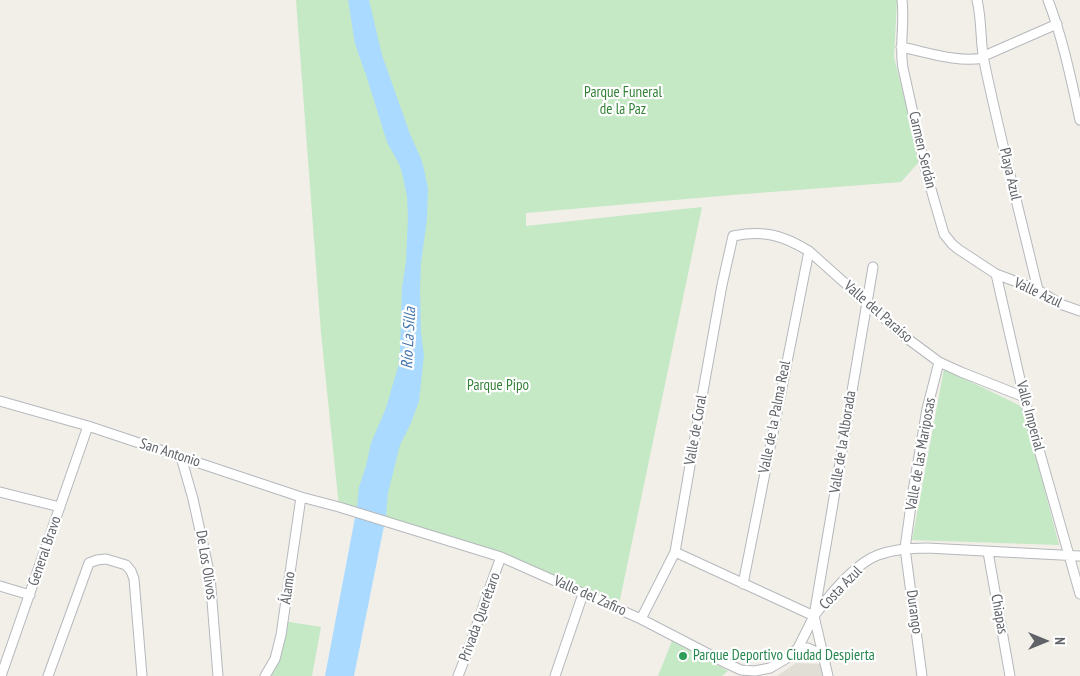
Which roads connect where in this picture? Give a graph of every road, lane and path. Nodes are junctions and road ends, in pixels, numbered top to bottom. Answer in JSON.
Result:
{"nodes":[{"id":1,"x":902,"y":0,"type":"edge"},
{"id":2,"x":977,"y":0,"type":"edge"},
{"id":3,"x":1048,"y":0,"type":"edge"},
{"id":4,"x":1057,"y":24,"type":"junction"},
{"id":5,"x":901,"y":47,"type":"junction"},
{"id":6,"x":983,"y":58,"type":"junction"},
{"id":7,"x":1080,"y":120,"type":"edge"},
{"id":8,"x":733,"y":236,"type":"joint"},
{"id":9,"x":809,"y":251,"type":"junction"},
{"id":10,"x":872,"y":267,"type":"dead end"},
{"id":11,"x":996,"y":274,"type":"junction"},
{"id":12,"x":1038,"y":290,"type":"junction"},
{"id":13,"x":867,"y":302,"type":"junction"},
{"id":14,"x":1079,"y":313,"type":"edge"},
{"id":15,"x":939,"y":362,"type":"junction"},
{"id":16,"x":1024,"y":397,"type":"junction"},
{"id":17,"x":0,"y":401,"type":"edge"},
{"id":18,"x":88,"y":426,"type":"junction"},
{"id":19,"x":180,"y":457,"type":"junction"},
{"id":20,"x":0,"y":492,"type":"edge"},
{"id":21,"x":301,"y":497,"type":"junction"},
{"id":22,"x":60,"y":507,"type":"junction"},
{"id":23,"x":339,"y":507,"type":"joint"},
{"id":24,"x":905,"y":548,"type":"junction"},
{"id":25,"x":675,"y":552,"type":"junction"},
{"id":26,"x":988,"y":552,"type":"junction"},
{"id":27,"x":1069,"y":556,"type":"junction"},
{"id":28,"x":1080,"y":556,"type":"edge"},
{"id":29,"x":502,"y":557,"type":"junction"},
{"id":30,"x":743,"y":584,"type":"junction"},
{"id":31,"x":0,"y":586,"type":"edge"},
{"id":32,"x":583,"y":594,"type":"junction"},
{"id":33,"x":1080,"y":594,"type":"edge"},
{"id":34,"x":30,"y":595,"type":"junction"},
{"id":35,"x":814,"y":616,"type":"junction"},
{"id":36,"x":641,"y":618,"type":"junction"},
{"id":37,"x":798,"y":648,"type":"junction"},
{"id":38,"x":824,"y":655,"type":"junction"},
{"id":39,"x":1,"y":676,"type":"edge"},
{"id":40,"x":48,"y":676,"type":"edge"},
{"id":41,"x":142,"y":676,"type":"edge"},
{"id":42,"x":218,"y":676,"type":"edge"},
{"id":43,"x":265,"y":676,"type":"edge"},
{"id":44,"x":458,"y":676,"type":"edge"},
{"id":45,"x":555,"y":676,"type":"edge"},
{"id":46,"x":828,"y":676,"type":"edge"},
{"id":47,"x":922,"y":676,"type":"edge"},
{"id":48,"x":1010,"y":676,"type":"edge"}],
"edges":[{"from":1,"to":5,"type":"street","name":"Carmen Serdán"},
{"from":2,"to":6,"type":"street","name":"Playa Azul"},
{"from":3,"to":4,"type":"street"},
{"from":4,"to":6,"type":"street"},
{"from":4,"to":7,"type":"street"},
{"from":5,"to":6,"type":"street"},
{"from":5,"to":11,"type":"street","name":"Carmen Serdán"},
{"from":6,"to":12,"type":"street","name":"Playa Azul"},
{"from":8,"to":9,"type":"street","name":"Valle del Paraíso"},
{"from":8,"to":25,"type":"street","name":"Valle de Coral"},
{"from":9,"to":13,"type":"street","name":"Valle del Paraíso"},
{"from":9,"to":30,"type":"street","name":"Valle de la Palma Real"},
{"from":10,"to":13,"type":"street","name":"Valle de la Alborada"},
{"from":11,"to":12,"type":"street","name":"Valle Azul"},
{"from":11,"to":16,"type":"street","name":"Valle Imperial"},
{"from":12,"to":14,"type":"street","name":"Valle Azul"},
{"from":13,"to":15,"type":"street","name":"Valle del Paraíso"},
{"from":13,"to":35,"type":"street","name":"Valle de la Alborada"},
{"from":15,"to":16,"type":"street","name":"Valle del Paraíso"},
{"from":15,"to":24,"type":"street","name":"Valle de las Mariposas"},
{"from":16,"to":27,"type":"street","name":"Valle Imperial"},
{"from":17,"to":18,"type":"street","name":"San Antonio"},
{"from":18,"to":19,"type":"street","name":"San Antonio"},
{"from":18,"to":22,"type":"street","name":"General Bravo"},
{"from":19,"to":21,"type":"street","name":"San Antonio"},
{"from":19,"to":42,"type":"street","name":"De Los Olivos"},
{"from":20,"to":22,"type":"street"},
{"from":21,"to":23,"type":"street","name":"San Antonio"},
{"from":21,"to":43,"type":"street","name":"Álamo"},
{"from":22,"to":34,"type":"street","name":"General Bravo"},
{"from":23,"to":29,"type":"street","name":"Valle del Zafiro"},
{"from":24,"to":26,"type":"street","name":"Costa Azul"},
{"from":24,"to":35,"type":"street","name":"Costa Azul"},
{"from":24,"to":47,"type":"street","name":"Durango"},
{"from":25,"to":30,"type":"street","name":"Costa Azul"},
{"from":25,"to":36,"type":"street","name":"Valle de Coral"},
{"from":26,"to":27,"type":"street","name":"Costa Azul"},
{"from":26,"to":48,"type":"street","name":"Chiapas"},
{"from":27,"to":28,"type":"street","name":"Costa Azul"},
{"from":27,"to":33,"type":"street","name":"Valle Imperial"},
{"from":29,"to":32,"type":"street","name":"Valle del Zafiro"},
{"from":29,"to":44,"type":"street","name":"Privada Querétaro"},
{"from":30,"to":35,"type":"street","name":"Costa Azul"},
{"from":31,"to":34,"type":"street"},
{"from":32,"to":36,"type":"street","name":"Valle del Zafiro"},
{"from":32,"to":45,"type":"street"},
{"from":34,"to":39,"type":"street","name":"General Bravo"},
{"from":35,"to":37,"type":"street","name":"Valle del Zafiro"},
{"from":35,"to":38,"type":"street"},
{"from":36,"to":37,"type":"street","name":"Valle del Zafiro"},
{"from":37,"to":38,"type":"street"},
{"from":38,"to":46,"type":"street"},
{"from":40,"to":41,"type":"street"}]}
